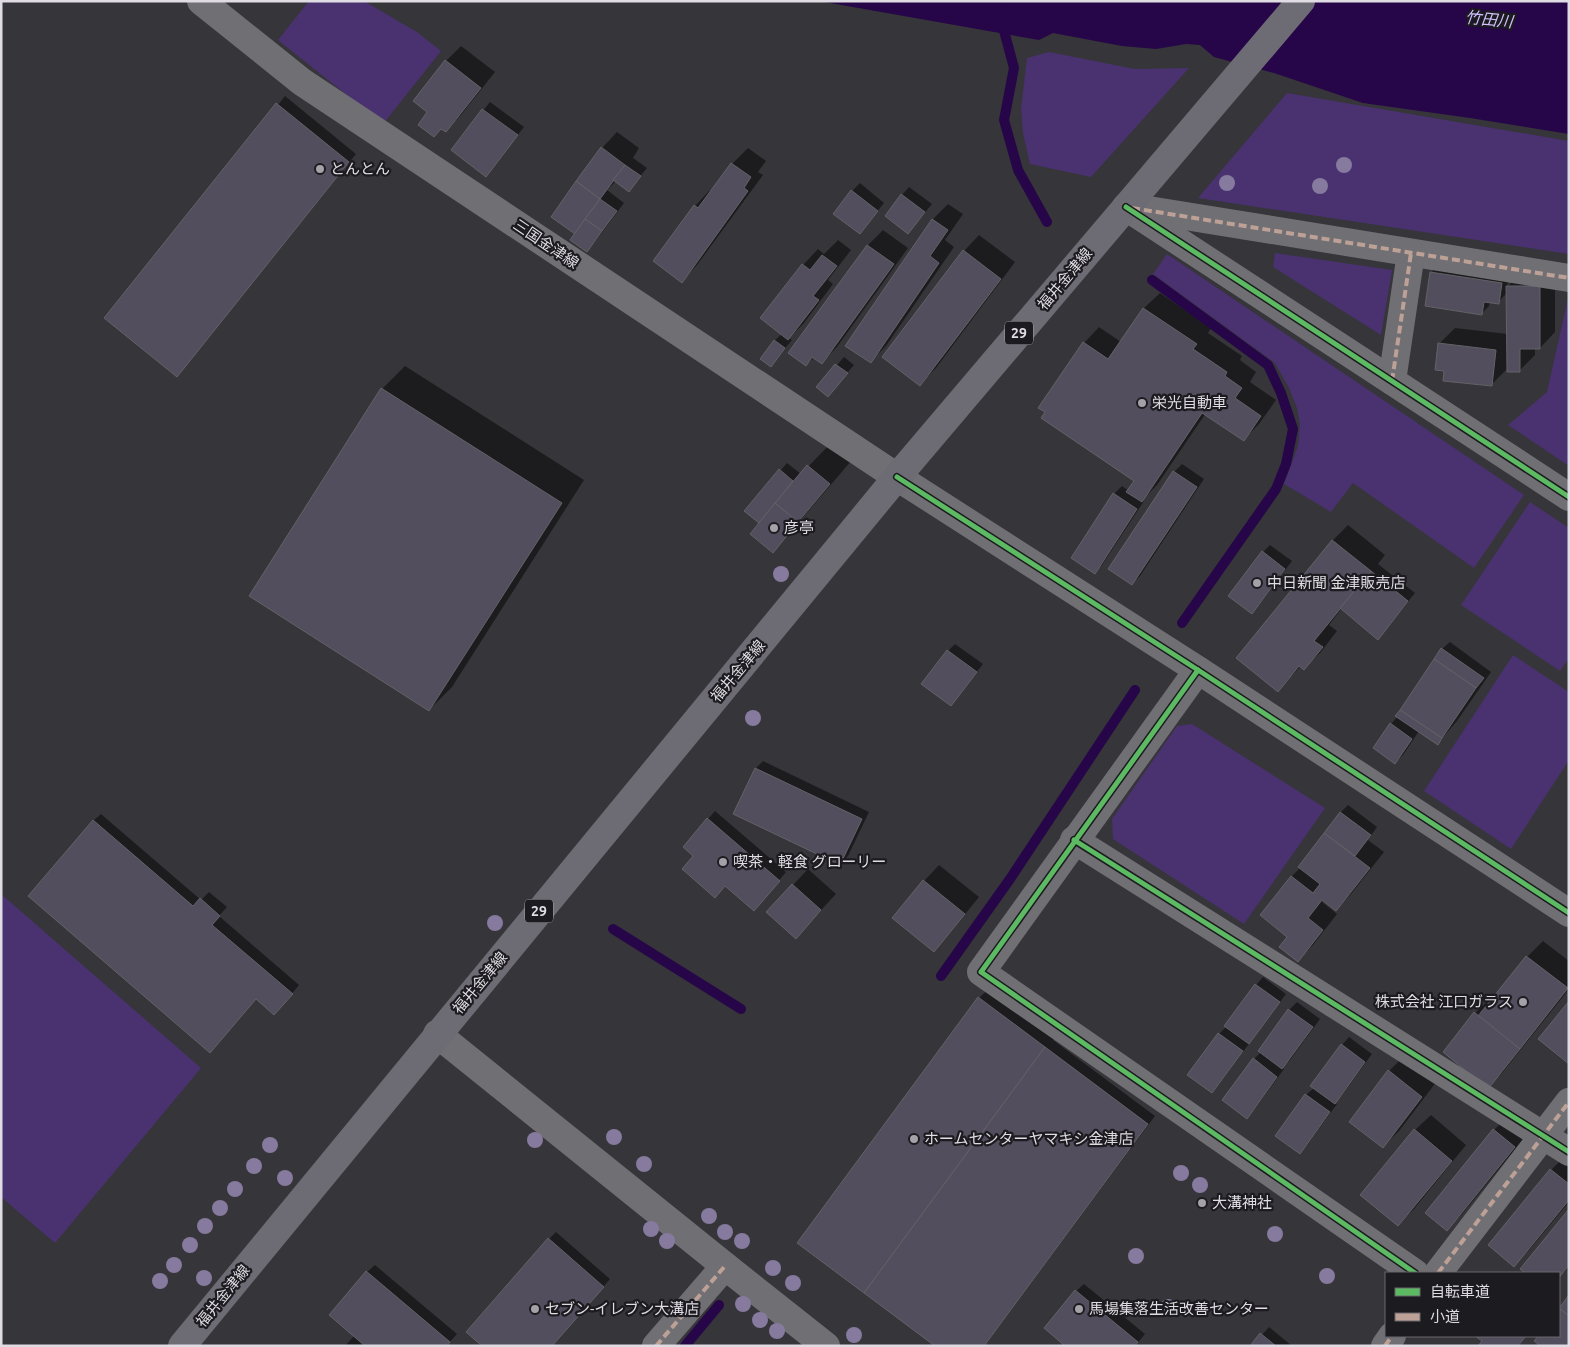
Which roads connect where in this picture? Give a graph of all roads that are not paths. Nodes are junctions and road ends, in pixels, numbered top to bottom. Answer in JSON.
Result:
{"nodes":[{"id":1,"x":201,"y":1,"type":"edge"},
{"id":2,"x":1301,"y":1,"type":"edge"},
{"id":3,"x":1133,"y":198,"type":"junction"},
{"id":4,"x":1411,"y":254,"type":"junction"},
{"id":5,"x":1569,"y":278,"type":"edge"},
{"id":6,"x":1392,"y":381,"type":"junction"},
{"id":7,"x":898,"y":477,"type":"junction"},
{"id":8,"x":1569,"y":497,"type":"edge"},
{"id":9,"x":1198,"y":670,"type":"junction"},
{"id":10,"x":1074,"y":840,"type":"junction"},
{"id":11,"x":1569,"y":913,"type":"edge"},
{"id":12,"x":437,"y":1034,"type":"junction"},
{"id":13,"x":1569,"y":1102,"type":"edge"},
{"id":14,"x":1542,"y":1135,"type":"junction"},
{"id":15,"x":1569,"y":1152,"type":"edge"},
{"id":16,"x":725,"y":1266,"type":"junction"},
{"id":17,"x":1414,"y":1272,"type":"edge"},
{"id":18,"x":1439,"y":1272,"type":"edge"},
{"id":19,"x":182,"y":1346,"type":"edge"},
{"id":20,"x":656,"y":1346,"type":"edge"},
{"id":21,"x":826,"y":1346,"type":"edge"}],
"edges":[{"from":1,"to":7,"type":"street","name":"三国金津線"},
{"from":2,"to":3,"type":"main road","name":"福井金津線","number":"29"},
{"from":3,"to":4,"type":"street"},
{"from":3,"to":6,"type":"street"},
{"from":3,"to":7,"type":"main road","name":"福井金津線","number":"29"},
{"from":4,"to":5,"type":"street"},
{"from":4,"to":6,"type":"street"},
{"from":6,"to":8,"type":"street"},
{"from":7,"to":9,"type":"street","name":"三国金津線"},
{"from":7,"to":12,"type":"main road","name":"福井金津線","number":"29"},
{"from":9,"to":10,"type":"street"},
{"from":9,"to":11,"type":"street","name":"三国金津線"},
{"from":10,"to":14,"type":"street"},
{"from":10,"to":17,"type":"street"},
{"from":12,"to":16,"type":"street"},
{"from":12,"to":19,"type":"main road","name":"福井金津線","number":"29"},
{"from":13,"to":14,"type":"street"},
{"from":14,"to":15,"type":"street"},
{"from":14,"to":18,"type":"street"},
{"from":16,"to":20,"type":"street"},
{"from":16,"to":21,"type":"street"}]}
